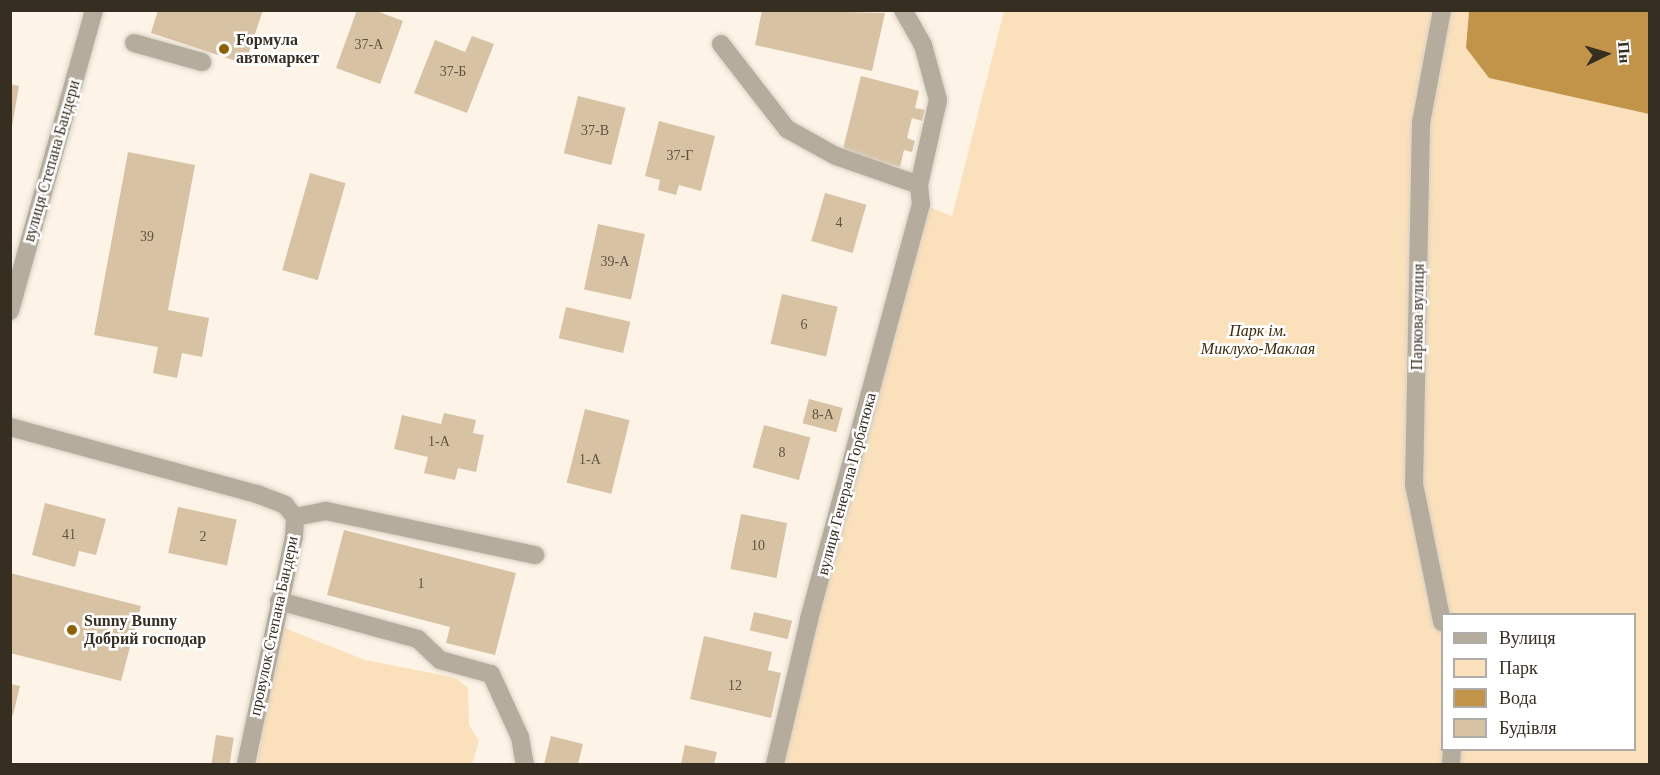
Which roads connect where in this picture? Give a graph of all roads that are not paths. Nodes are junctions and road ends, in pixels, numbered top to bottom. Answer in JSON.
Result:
{"nodes":[{"id":1,"x":94,"y":10,"type":"edge"},
{"id":2,"x":903,"y":10,"type":"edge"},
{"id":3,"x":1442,"y":10,"type":"edge"},
{"id":4,"x":134,"y":43,"type":"dead end"},
{"id":5,"x":721,"y":44,"type":"dead end"},
{"id":6,"x":202,"y":62,"type":"dead end"},
{"id":7,"x":919,"y":185,"type":"junction"},
{"id":8,"x":10,"y":311,"type":"edge"},
{"id":9,"x":10,"y":427,"type":"edge"},
{"id":10,"x":295,"y":517,"type":"junction"},
{"id":11,"x":536,"y":555,"type":"dead end"},
{"id":12,"x":279,"y":601,"type":"junction"},
{"id":13,"x":1441,"y":613,"type":"edge"},
{"id":14,"x":246,"y":765,"type":"edge"},
{"id":15,"x":525,"y":765,"type":"edge"},
{"id":16,"x":775,"y":765,"type":"edge"}],
"edges":[{"from":1,"to":8,"type":"street","name":"вулиця Степана Бандери"},
{"from":2,"to":7,"type":"street"},
{"from":3,"to":13,"type":"street","name":"Паркова вулиця"},
{"from":4,"to":6,"type":"street"},
{"from":5,"to":7,"type":"street"},
{"from":7,"to":16,"type":"street","name":"вулиця Генерала Горбатюка"},
{"from":9,"to":10,"type":"street"},
{"from":10,"to":11,"type":"street","name":"провулок Степана Бандери"},
{"from":10,"to":12,"type":"street","name":"провулок Степана Бандери"},
{"from":12,"to":14,"type":"street","name":"провулок Степана Бандери"},
{"from":12,"to":15,"type":"street"}]}
